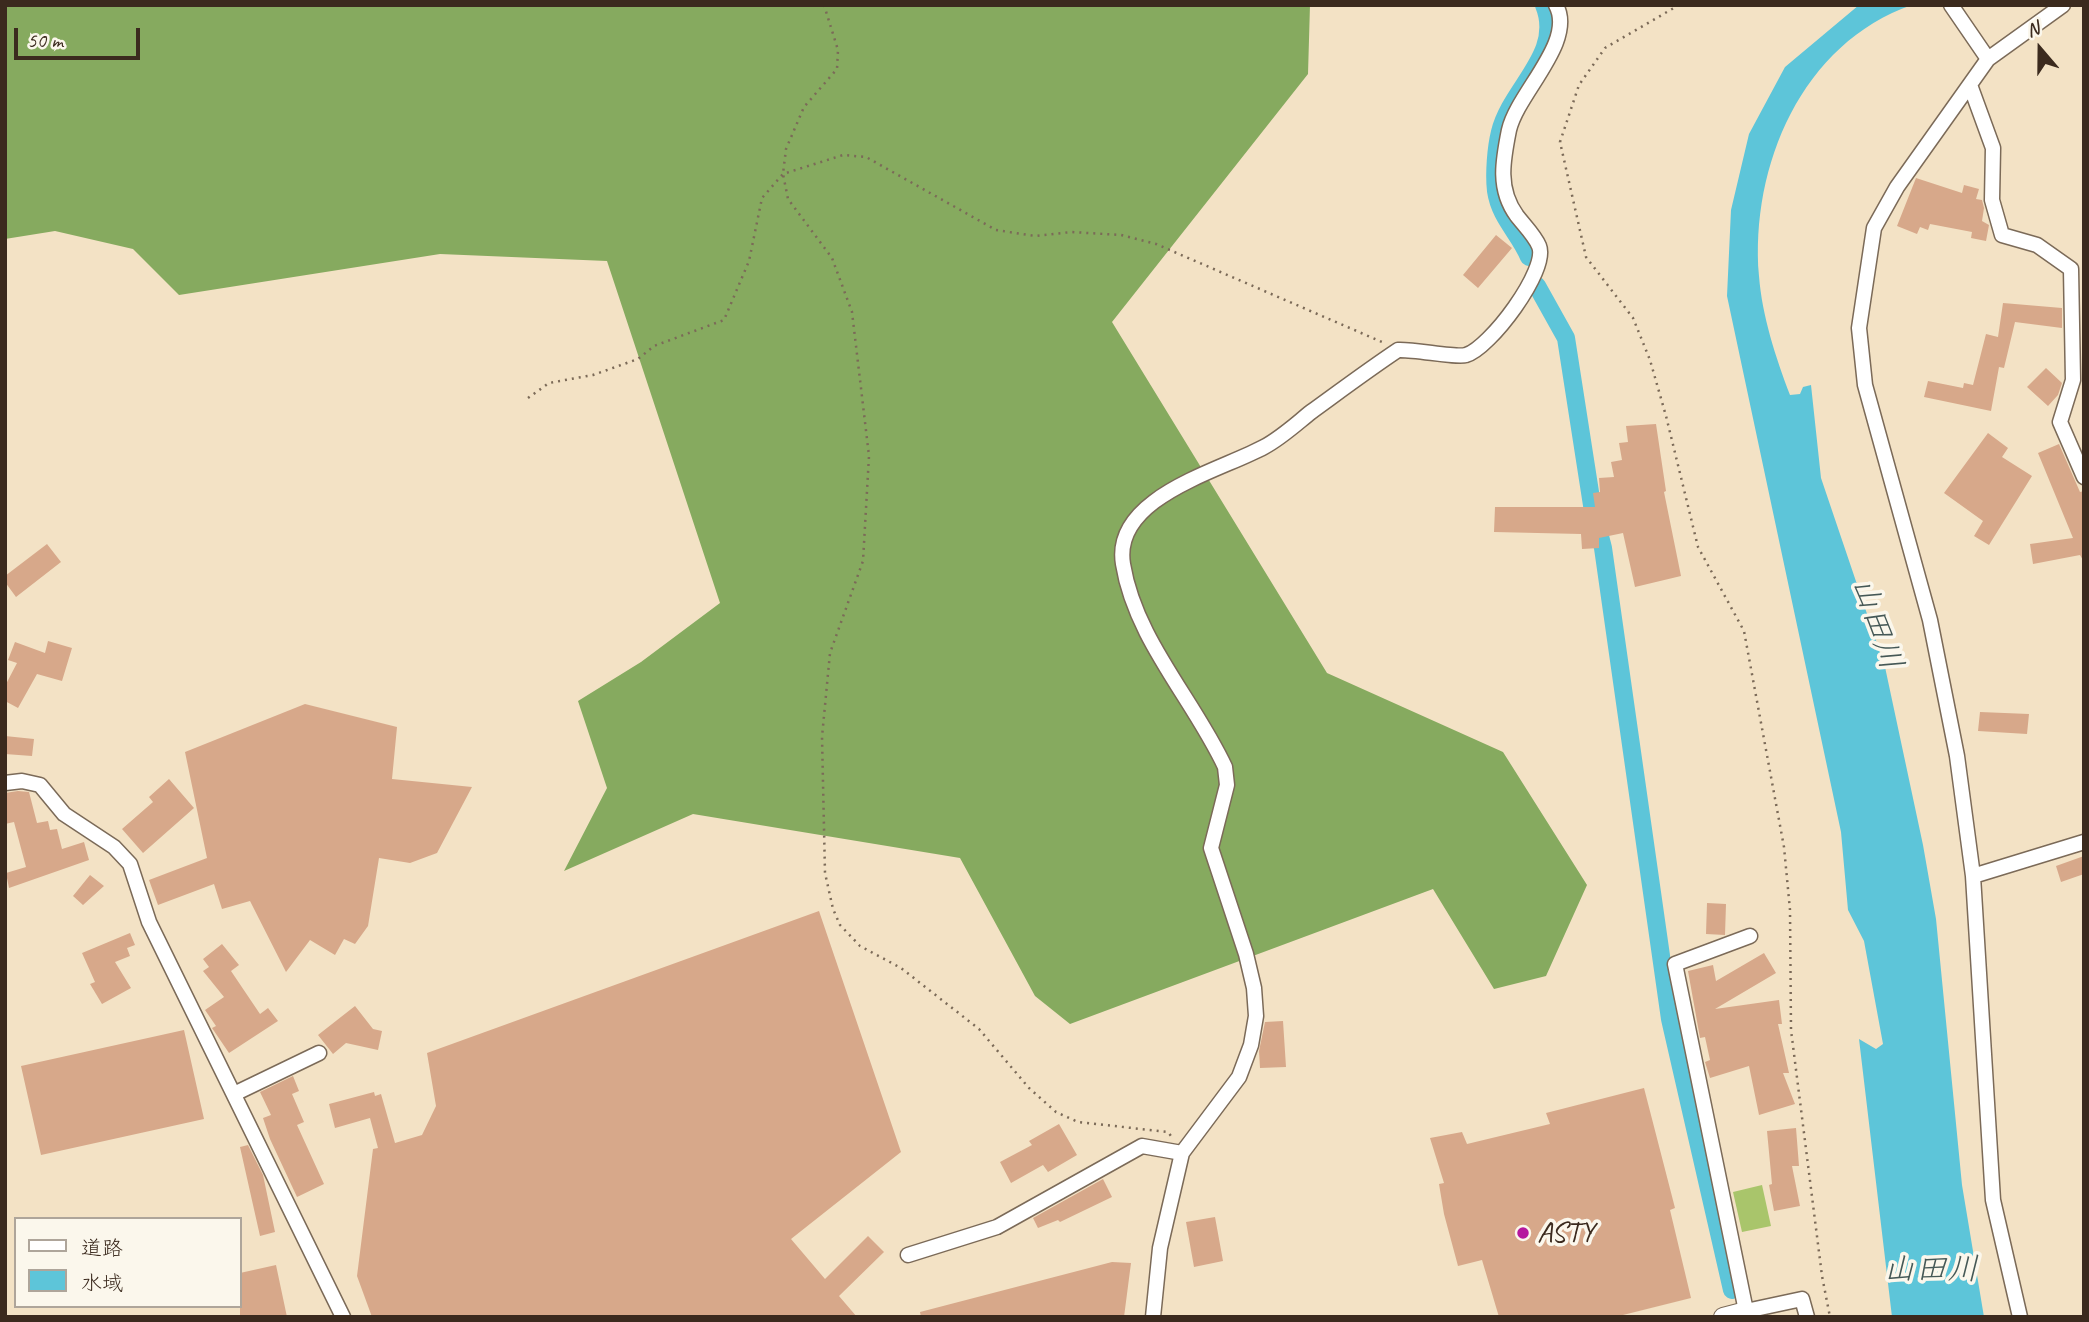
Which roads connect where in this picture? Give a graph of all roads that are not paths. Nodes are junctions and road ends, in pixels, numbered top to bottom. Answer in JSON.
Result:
{"nodes":[{"id":1,"x":1556,"y":5,"type":"edge"},
{"id":2,"x":1951,"y":5,"type":"edge"},
{"id":3,"x":2063,"y":5,"type":"edge"},
{"id":4,"x":1986,"y":54,"type":"junction"},
{"id":5,"x":1970,"y":85,"type":"junction"},
{"id":6,"x":2084,"y":477,"type":"edge"},
{"id":7,"x":5,"y":783,"type":"edge"},
{"id":8,"x":2084,"y":842,"type":"edge"},
{"id":9,"x":1973,"y":876,"type":"junction"},
{"id":10,"x":1750,"y":936,"type":"dead end"},
{"id":11,"x":319,"y":1053,"type":"dead end"},
{"id":12,"x":234,"y":1094,"type":"junction"},
{"id":13,"x":1182,"y":1153,"type":"junction"},
{"id":14,"x":908,"y":1255,"type":"dead end"},
{"id":15,"x":1747,"y":1314,"type":"edge"},
{"id":16,"x":342,"y":1317,"type":"edge"},
{"id":17,"x":1153,"y":1317,"type":"edge"},
{"id":18,"x":1723,"y":1317,"type":"edge"},
{"id":19,"x":1807,"y":1317,"type":"edge"},
{"id":20,"x":2020,"y":1317,"type":"edge"}],
"edges":[{"from":1,"to":13,"type":"street"},
{"from":2,"to":4,"type":"street"},
{"from":3,"to":4,"type":"street"},
{"from":4,"to":5,"type":"street"},
{"from":5,"to":6,"type":"street"},
{"from":5,"to":9,"type":"street"},
{"from":7,"to":12,"type":"street"},
{"from":8,"to":9,"type":"street"},
{"from":9,"to":20,"type":"street"},
{"from":10,"to":15,"type":"street"},
{"from":11,"to":12,"type":"street"},
{"from":12,"to":16,"type":"street"},
{"from":13,"to":14,"type":"street"},
{"from":13,"to":17,"type":"street"},
{"from":15,"to":18,"type":"street"},
{"from":15,"to":19,"type":"street"}]}
